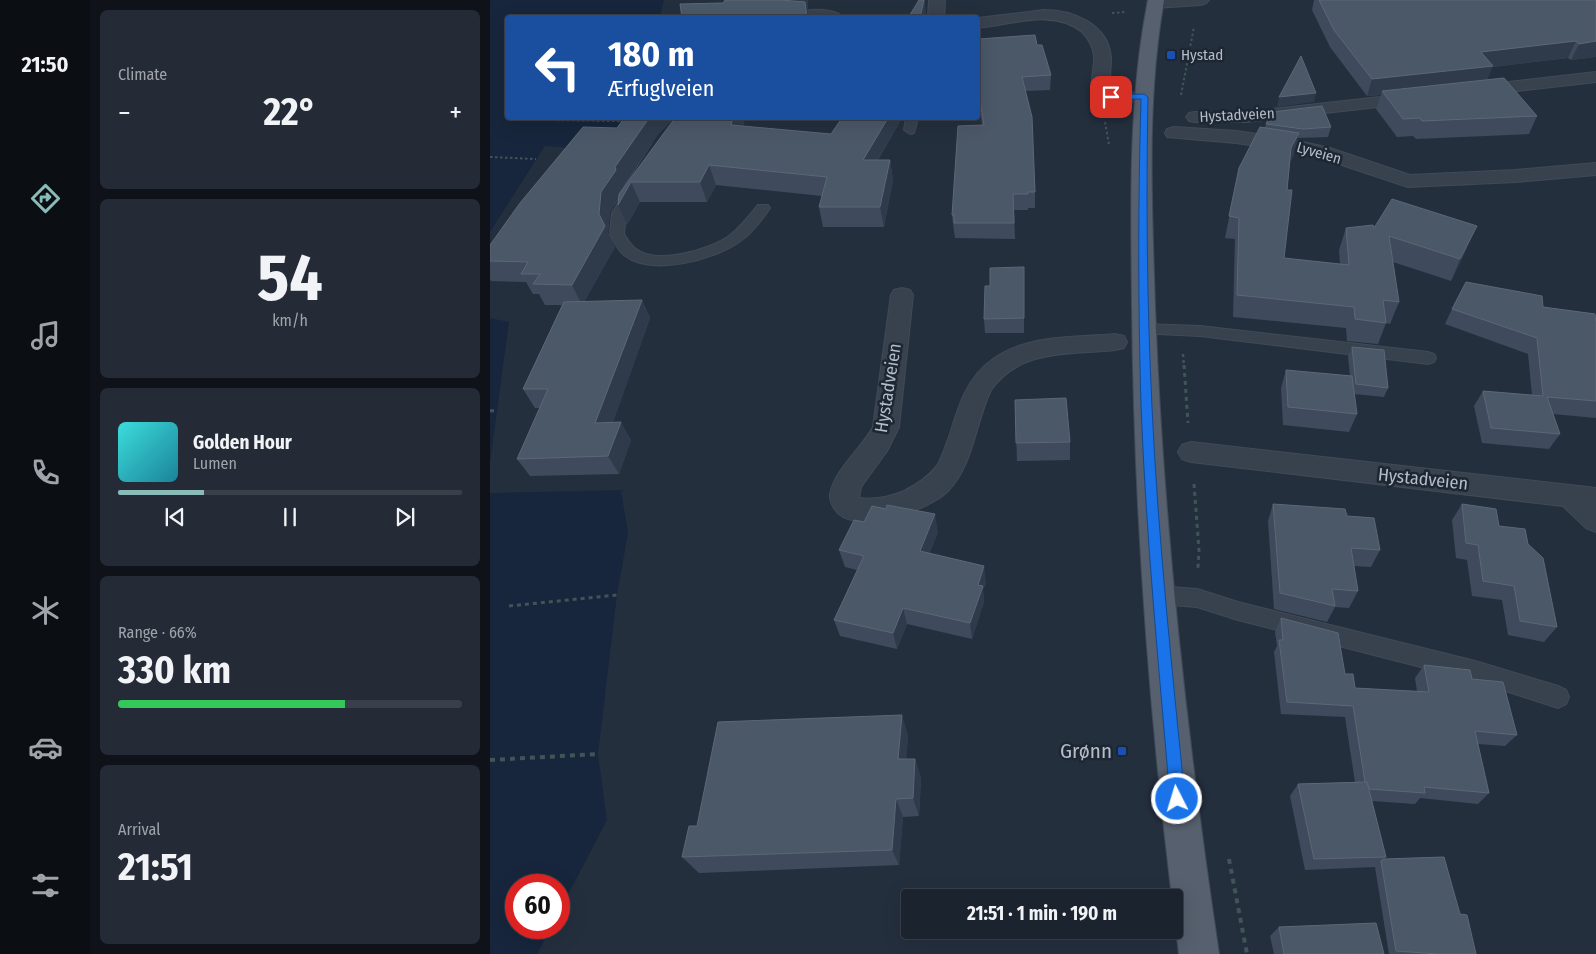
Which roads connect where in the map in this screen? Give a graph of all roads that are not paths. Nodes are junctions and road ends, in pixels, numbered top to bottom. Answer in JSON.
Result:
{"nodes":[{"id":1,"x":937,"y":0,"type":"edge"},
{"id":2,"x":1197,"y":0,"type":"edge"},
{"id":3,"x":1155,"y":1,"type":"edge"},
{"id":4,"x":806,"y":15,"type":"edge"},
{"id":5,"x":829,"y":15,"type":"edge"},
{"id":6,"x":936,"y":15,"type":"edge"},
{"id":7,"x":980,"y":23,"type":"edge"},
{"id":8,"x":1596,"y":77,"type":"edge"},
{"id":9,"x":1457,"y":93,"type":"edge"},
{"id":10,"x":1144,"y":97,"type":"junction"},
{"id":11,"x":1428,"y":97,"type":"edge"},
{"id":12,"x":1175,"y":125,"type":"joint"},
{"id":13,"x":1596,"y":169,"type":"edge"},
{"id":14,"x":646,"y":172,"type":"edge"},
{"id":15,"x":635,"y":188,"type":"joint"},
{"id":16,"x":764,"y":208,"type":"dead end"},
{"id":17,"x":902,"y":295,"type":"dead end"},
{"id":18,"x":1144,"y":329,"type":"junction"},
{"id":19,"x":1115,"y":342,"type":"dead end"},
{"id":20,"x":1428,"y":358,"type":"dead end"},
{"id":21,"x":1191,"y":452,"type":"road end"},
{"id":22,"x":1583,"y":497,"type":"edge"},
{"id":23,"x":1596,"y":520,"type":"edge"},
{"id":24,"x":1158,"y":595,"type":"junction"},
{"id":25,"x":1558,"y":697,"type":"dead end"},
{"id":26,"x":1198,"y":954,"type":"edge"}],
"edges":[{"from":1,"to":6,"type":"street"},
{"from":2,"to":3,"type":"street"},
{"from":3,"to":10,"type":"main road"},
{"from":4,"to":5,"type":"street"},
{"from":7,"to":10,"type":"street"},
{"from":8,"to":9,"type":"street"},
{"from":10,"to":18,"type":"main road"},
{"from":11,"to":12,"type":"street","name":"Hystadveien"},
{"from":12,"to":13,"type":"street","name":"Lyveien"},
{"from":14,"to":15,"type":"street"},
{"from":15,"to":16,"type":"lane"},
{"from":17,"to":19,"type":"street","name":"Hystadveien"},
{"from":18,"to":20,"type":"lane"},
{"from":18,"to":24,"type":"main road"},
{"from":21,"to":22,"type":"street","name":"Hystadveien"},
{"from":22,"to":23,"type":"street"},
{"from":24,"to":25,"type":"lane"},
{"from":24,"to":26,"type":"main road"}]}
